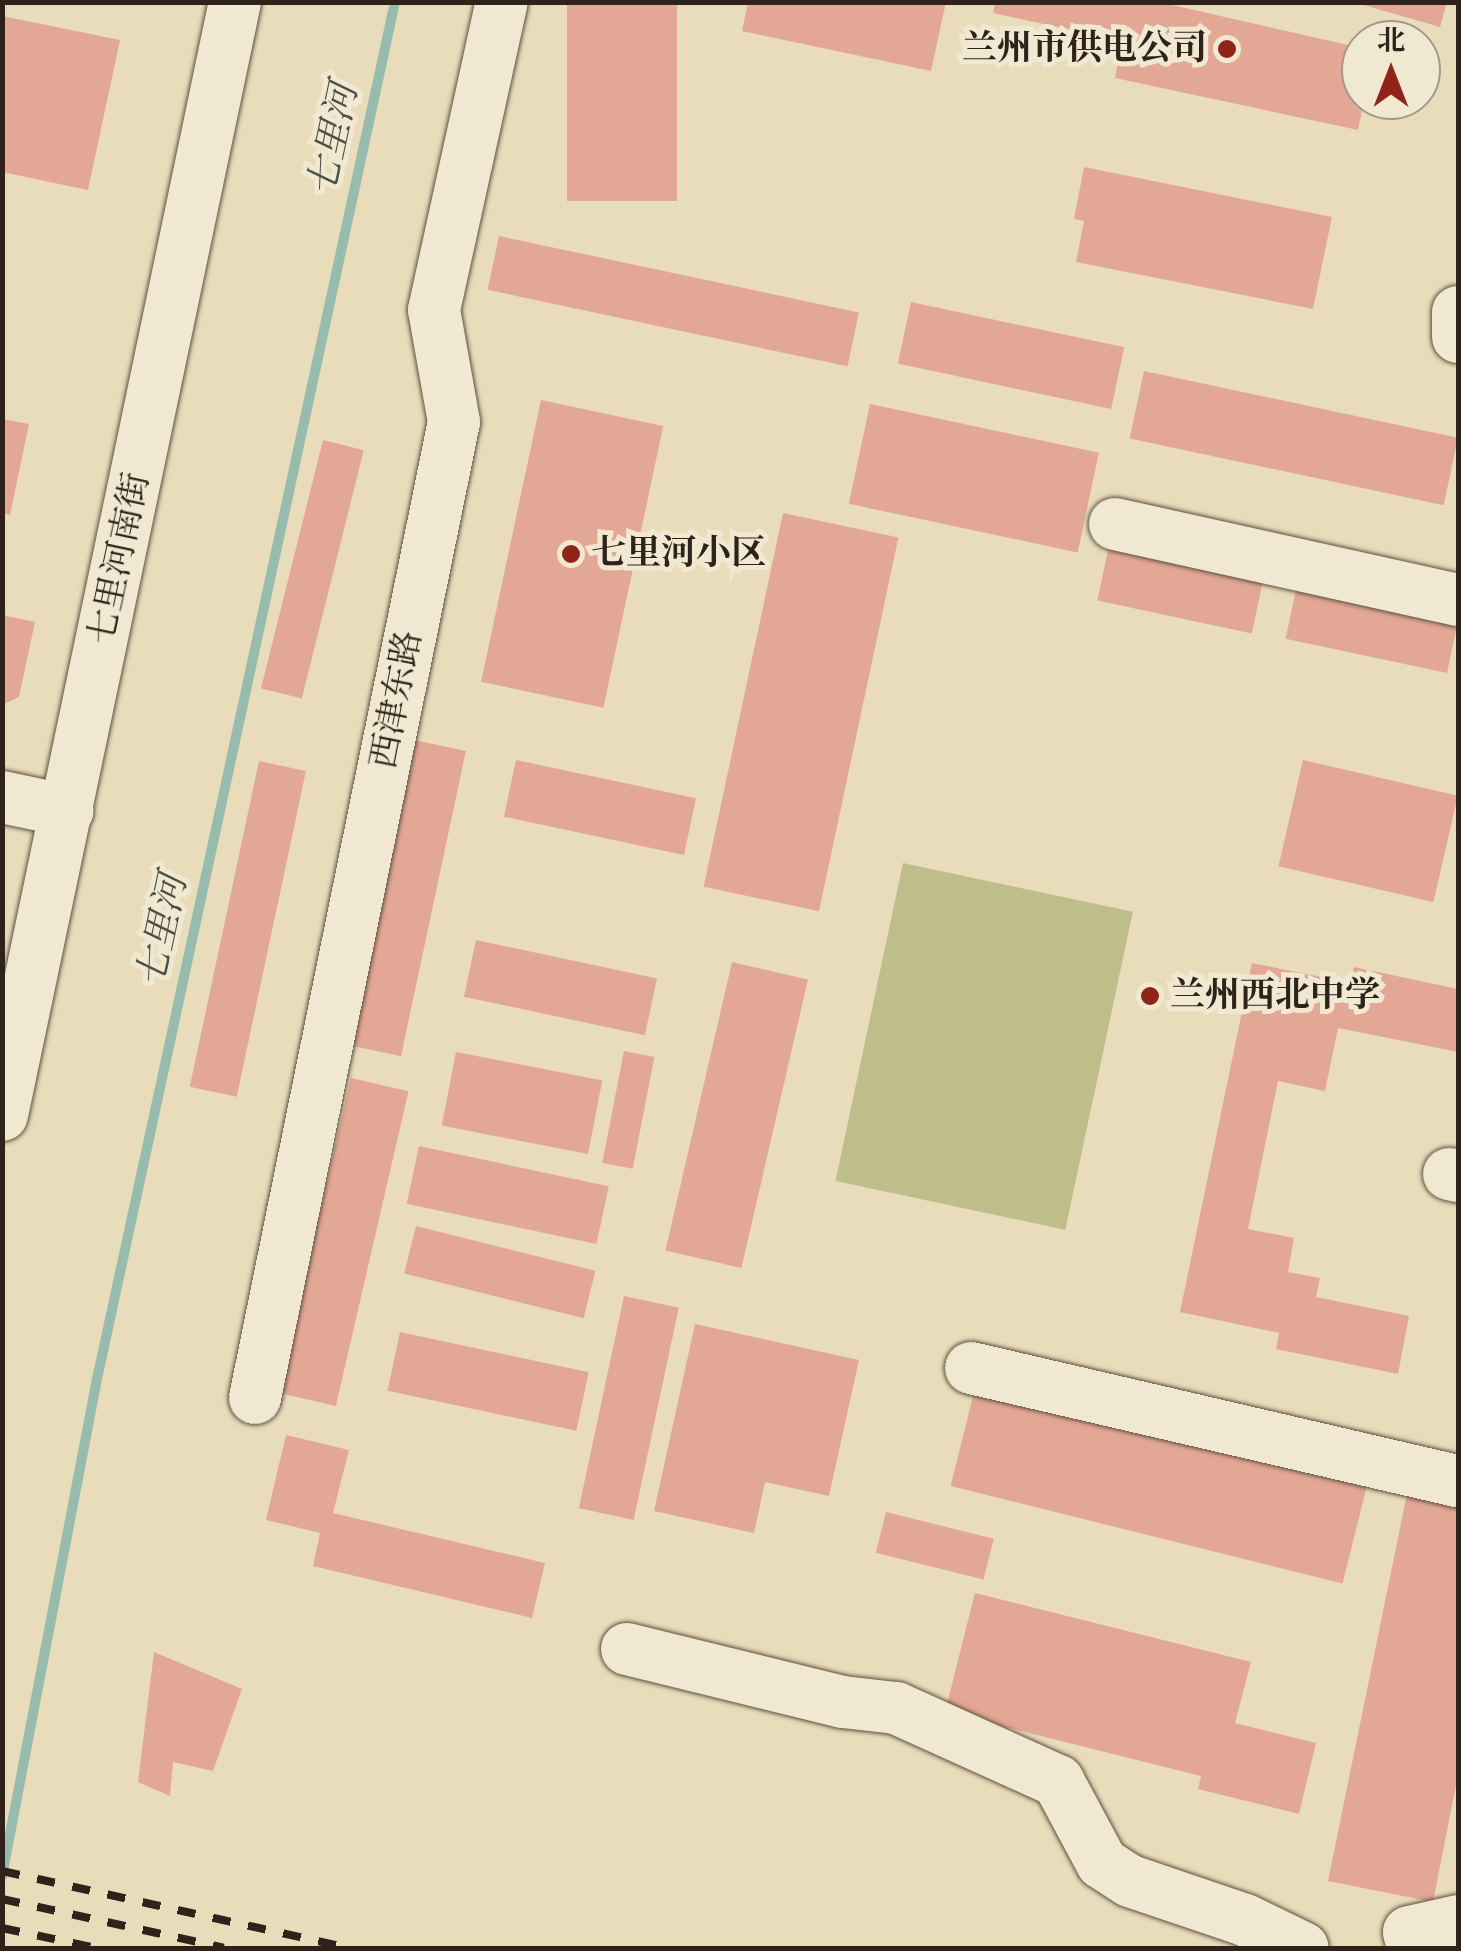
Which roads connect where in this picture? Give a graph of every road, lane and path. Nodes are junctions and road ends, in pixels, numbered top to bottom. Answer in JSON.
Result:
{"nodes":[{"id":1,"x":234,"y":2,"type":"edge"},
{"id":2,"x":502,"y":2,"type":"edge"},
{"id":3,"x":1458,"y":312,"type":"edge"},
{"id":4,"x":1458,"y":338,"type":"edge"},
{"id":5,"x":1116,"y":524,"type":"dead end"},
{"id":6,"x":1458,"y":600,"type":"edge"},
{"id":7,"x":2,"y":797,"type":"edge"},
{"id":8,"x":68,"y":811,"type":"junction"},
{"id":9,"x":2,"y":1115,"type":"edge"},
{"id":10,"x":971,"y":1368,"type":"dead end"},
{"id":11,"x":255,"y":1398,"type":"dead end"},
{"id":12,"x":1458,"y":1481,"type":"edge"},
{"id":13,"x":627,"y":1649,"type":"dead end"},
{"id":14,"x":1458,"y":1921,"type":"edge"},
{"id":15,"x":1302,"y":1948,"type":"edge"},
{"id":16,"x":1414,"y":1948,"type":"edge"}],
"edges":[{"from":1,"to":8,"type":"street","name":"七里河南街"},
{"from":2,"to":11,"type":"street","name":"西津东路"},
{"from":3,"to":4,"type":"street"},
{"from":5,"to":6,"type":"street"},
{"from":7,"to":8,"type":"street"},
{"from":8,"to":9,"type":"street","name":"七里河南街"},
{"from":10,"to":12,"type":"street"},
{"from":13,"to":15,"type":"street"},
{"from":14,"to":16,"type":"street"}]}
